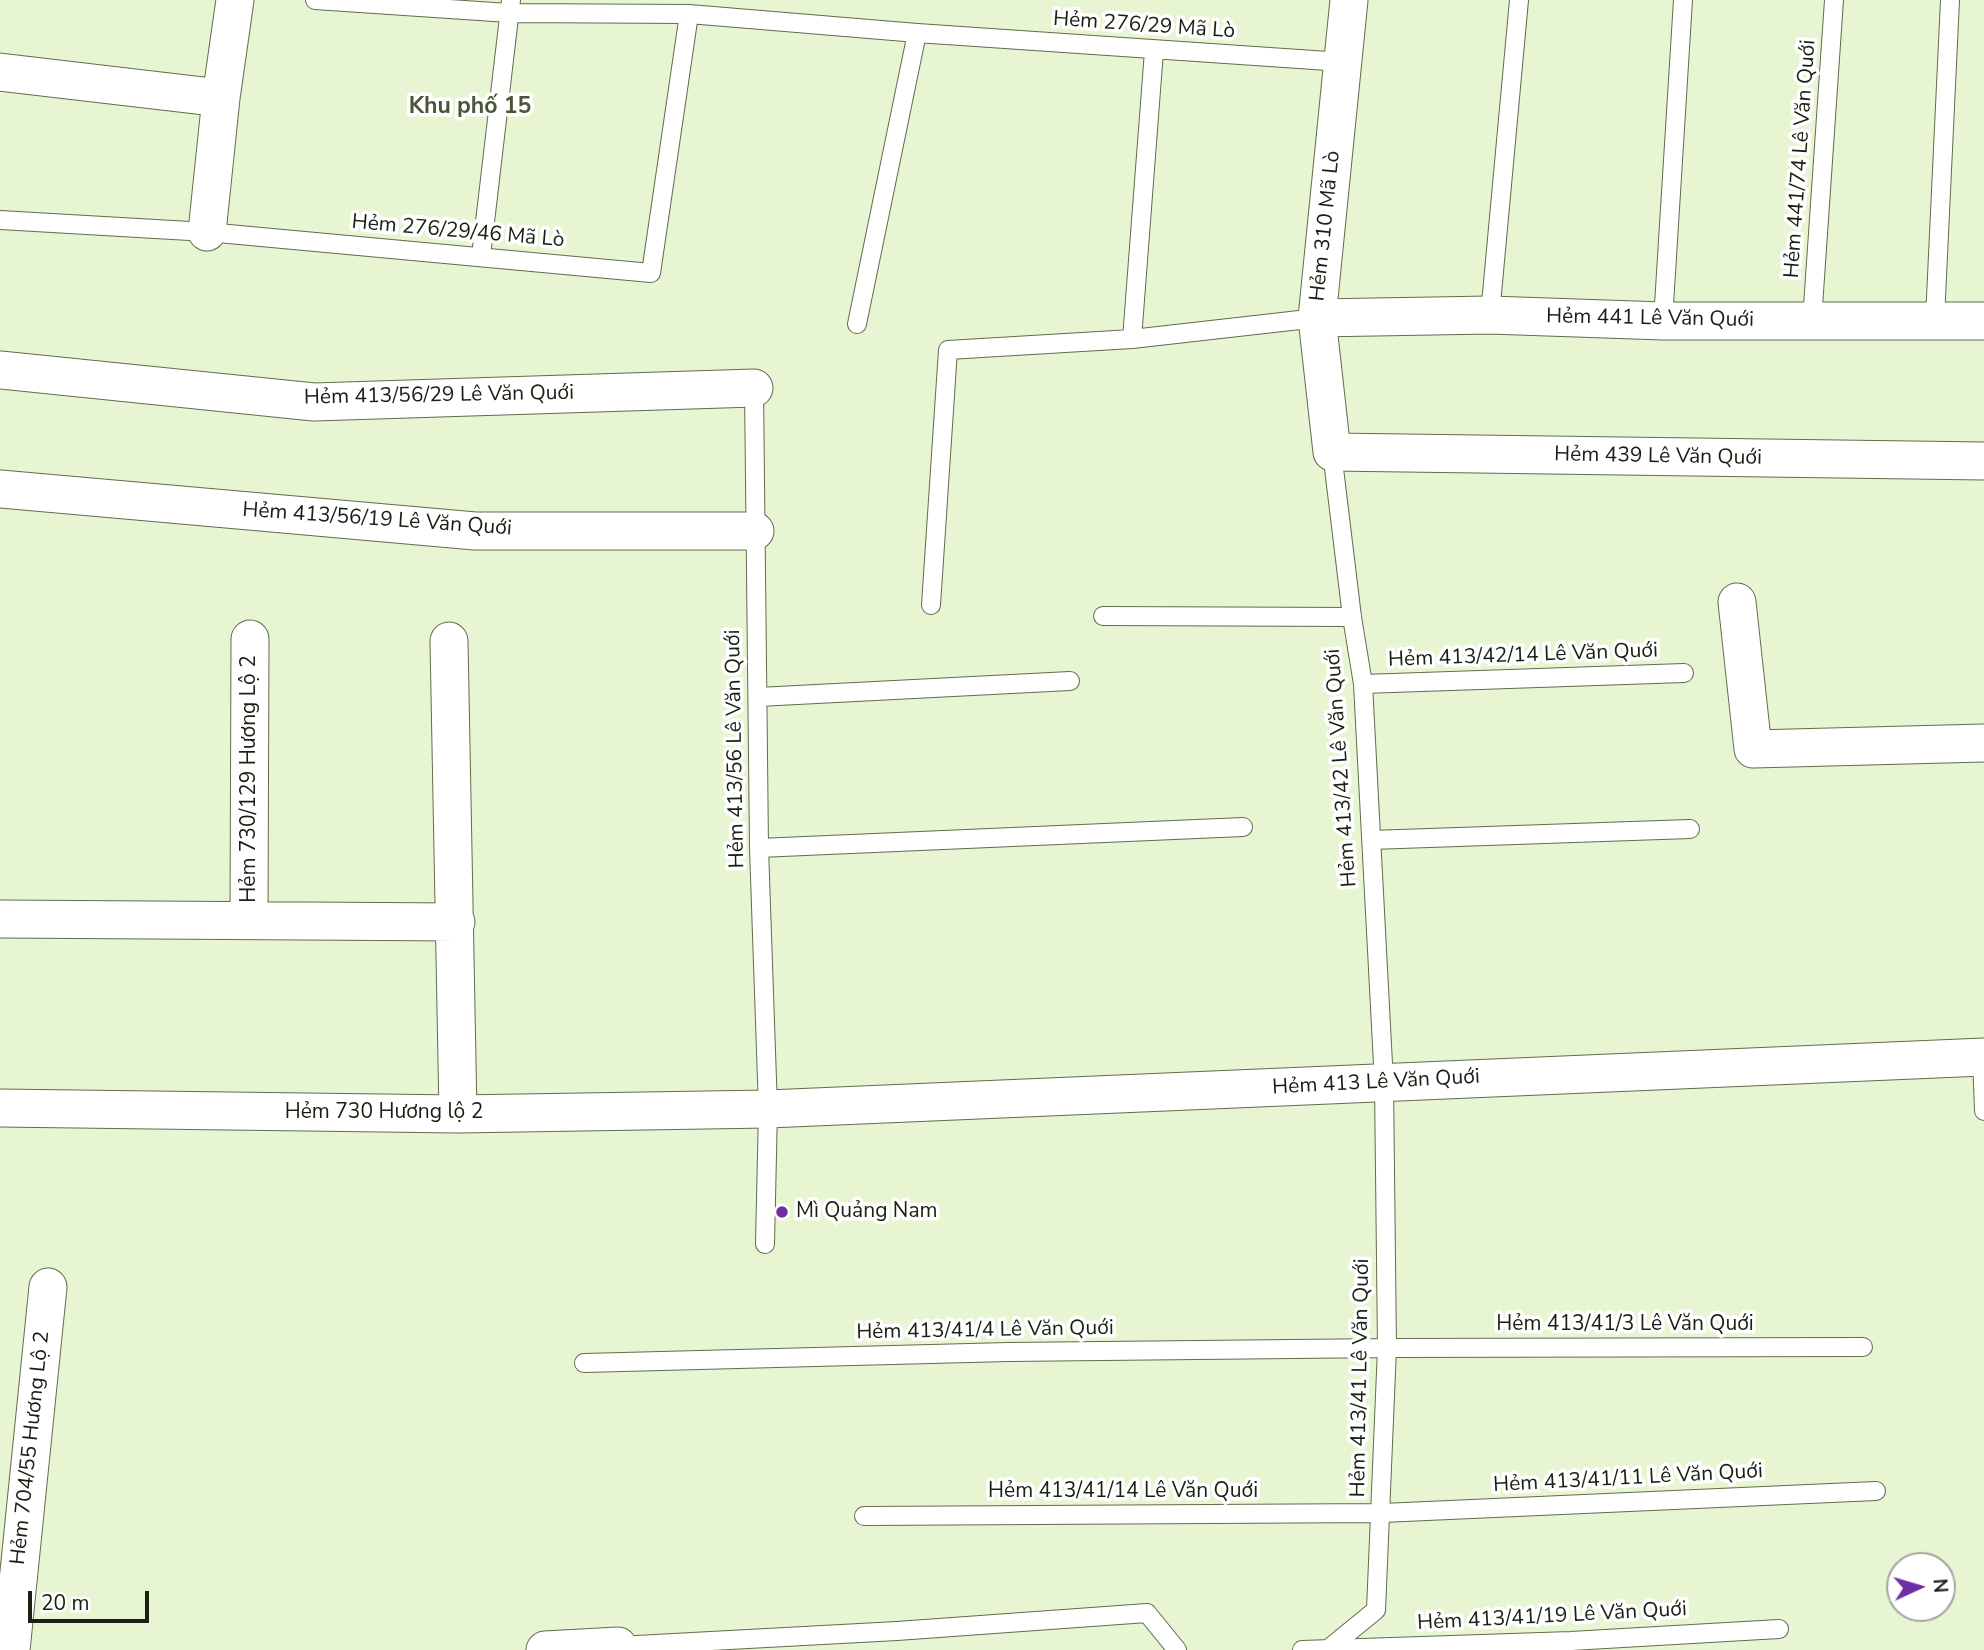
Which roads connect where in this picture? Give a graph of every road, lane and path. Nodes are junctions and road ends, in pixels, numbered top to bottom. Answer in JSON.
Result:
{"nodes":[{"id":1,"x":235,"y":0,"type":"edge"},
{"id":2,"x":314,"y":0,"type":"edge"},
{"id":3,"x":1349,"y":0,"type":"edge"},
{"id":4,"x":1519,"y":0,"type":"edge"},
{"id":5,"x":1683,"y":0,"type":"edge"},
{"id":6,"x":1834,"y":0,"type":"edge"},
{"id":7,"x":1950,"y":0,"type":"edge"},
{"id":8,"x":510,"y":7,"type":"edge"},
{"id":9,"x":689,"y":14,"type":"junction"},
{"id":10,"x":917,"y":33,"type":"junction"},
{"id":11,"x":1154,"y":51,"type":"junction"},
{"id":12,"x":1343,"y":62,"type":"junction"},
{"id":13,"x":0,"y":72,"type":"edge"},
{"id":14,"x":220,"y":98,"type":"junction"},
{"id":15,"x":0,"y":220,"type":"edge"},
{"id":16,"x":207,"y":232,"type":"junction"},
{"id":17,"x":481,"y":256,"type":"junction"},
{"id":18,"x":1490,"y":315,"type":"junction"},
{"id":19,"x":1317,"y":318,"type":"junction"},
{"id":20,"x":1935,"y":319,"type":"junction"},
{"id":21,"x":1663,"y":321,"type":"junction"},
{"id":22,"x":1812,"y":321,"type":"junction"},
{"id":23,"x":1984,"y":321,"type":"edge"},
{"id":24,"x":857,"y":324,"type":"dead end"},
{"id":25,"x":1132,"y":339,"type":"junction"},
{"id":26,"x":0,"y":370,"type":"edge"},
{"id":27,"x":754,"y":388,"type":"joint"},
{"id":28,"x":1332,"y":452,"type":"junction"},
{"id":29,"x":1984,"y":461,"type":"edge"},
{"id":30,"x":0,"y":489,"type":"edge"},
{"id":31,"x":755,"y":531,"type":"junction"},
{"id":32,"x":1737,"y":602,"type":"dead end"},
{"id":33,"x":931,"y":605,"type":"dead end"},
{"id":34,"x":1102,"y":616,"type":"dead end"},
{"id":35,"x":1352,"y":617,"type":"junction"},
{"id":36,"x":250,"y":639,"type":"dead end"},
{"id":37,"x":449,"y":640,"type":"dead end"},
{"id":38,"x":1684,"y":673,"type":"dead end"},
{"id":39,"x":1070,"y":681,"type":"dead end"},
{"id":40,"x":1363,"y":684,"type":"junction"},
{"id":41,"x":758,"y":697,"type":"junction"},
{"id":42,"x":1984,"y":743,"type":"edge"},
{"id":43,"x":1243,"y":827,"type":"dead end"},
{"id":44,"x":1690,"y":830,"type":"dead end"},
{"id":45,"x":1371,"y":840,"type":"junction"},
{"id":46,"x":759,"y":848,"type":"junction"},
{"id":47,"x":0,"y":919,"type":"edge"},
{"id":48,"x":249,"y":920,"type":"junction"},
{"id":49,"x":456,"y":922,"type":"junction"},
{"id":50,"x":1983,"y":1057,"type":"edge"},
{"id":51,"x":1384,"y":1083,"type":"junction"},
{"id":52,"x":0,"y":1108,"type":"edge"},
{"id":53,"x":768,"y":1109,"type":"junction"},
{"id":54,"x":1984,"y":1111,"type":"edge"},
{"id":55,"x":458,"y":1114,"type":"junction"},
{"id":56,"x":765,"y":1244,"type":"dead end"},
{"id":57,"x":48,"y":1287,"type":"dead end"},
{"id":58,"x":1387,"y":1348,"type":"junction"},
{"id":59,"x":1863,"y":1348,"type":"dead end"},
{"id":60,"x":584,"y":1363,"type":"dead end"},
{"id":61,"x":1877,"y":1491,"type":"dead end"},
{"id":62,"x":1382,"y":1513,"type":"junction"},
{"id":63,"x":864,"y":1516,"type":"dead end"},
{"id":64,"x":1779,"y":1629,"type":"dead end"},
{"id":65,"x":1571,"y":1645,"type":"edge"},
{"id":66,"x":618,"y":1648,"type":"edge"},
{"id":67,"x":11,"y":1650,"type":"edge"},
{"id":68,"x":545,"y":1650,"type":"edge"},
{"id":69,"x":1177,"y":1650,"type":"edge"},
{"id":70,"x":1302,"y":1650,"type":"edge"},
{"id":71,"x":1327,"y":1650,"type":"edge"}],
"edges":[{"from":1,"to":14,"type":"street"},
{"from":2,"to":8,"type":"lane","name":"Hẻm 276/29 Mã Lò"},
{"from":3,"to":12,"type":"street","name":"Hẻm 310 Mã Lò"},
{"from":4,"to":18,"type":"lane"},
{"from":5,"to":21,"type":"lane"},
{"from":6,"to":22,"type":"lane","name":"Hẻm 441/74 Lê Văn Quới"},
{"from":7,"to":20,"type":"lane"},
{"from":8,"to":9,"type":"lane","name":"Hẻm 276/29 Mã Lò"},
{"from":8,"to":17,"type":"lane"},
{"from":9,"to":10,"type":"lane","name":"Hẻm 276/29 Mã Lò"},
{"from":9,"to":17,"type":"lane","name":"Hẻm 276/29/46 Mã Lò"},
{"from":10,"to":11,"type":"lane","name":"Hẻm 276/29 Mã Lò"},
{"from":10,"to":24,"type":"lane"},
{"from":11,"to":12,"type":"lane","name":"Hẻm 276/29 Mã Lò"},
{"from":11,"to":25,"type":"lane"},
{"from":12,"to":19,"type":"street","name":"Hẻm 310 Mã Lò"},
{"from":13,"to":14,"type":"street"},
{"from":14,"to":16,"type":"street"},
{"from":15,"to":16,"type":"lane","name":"Hẻm 276/29/46 Mã Lò"},
{"from":16,"to":17,"type":"lane","name":"Hẻm 276/29/46 Mã Lò"},
{"from":18,"to":19,"type":"street","name":"Hẻm 441 Lê Văn Quới"},
{"from":18,"to":21,"type":"street","name":"Hẻm 441 Lê Văn Quới"},
{"from":19,"to":25,"type":"lane"},
{"from":19,"to":28,"type":"street","name":"Hẻm 310 Mã Lò"},
{"from":20,"to":22,"type":"street","name":"Hẻm 441 Lê Văn Quới"},
{"from":20,"to":23,"type":"street","name":"Hẻm 441 Lê Văn Quới"},
{"from":21,"to":22,"type":"street","name":"Hẻm 441 Lê Văn Quới"},
{"from":25,"to":33,"type":"lane"},
{"from":26,"to":27,"type":"street","name":"Hẻm 413/56/29 Lê Văn Quới"},
{"from":27,"to":31,"type":"lane","name":"Hẻm 413/56 Lê Văn Quới"},
{"from":28,"to":29,"type":"street","name":"Hẻm 439 Lê Văn Quới"},
{"from":28,"to":35,"type":"lane","name":"Hẻm 413/42 Lê Văn Quới"},
{"from":30,"to":31,"type":"street","name":"Hẻm 413/56/19 Lê Văn Quới"},
{"from":31,"to":41,"type":"lane","name":"Hẻm 413/56 Lê Văn Quới"},
{"from":32,"to":42,"type":"street"},
{"from":34,"to":35,"type":"lane"},
{"from":35,"to":40,"type":"lane","name":"Hẻm 413/42 Lê Văn Quới"},
{"from":36,"to":48,"type":"street","name":"Hẻm 730/129 Hương Lộ 2"},
{"from":37,"to":49,"type":"street"},
{"from":38,"to":40,"type":"lane","name":"Hẻm 413/42/14 Lê Văn Quới"},
{"from":39,"to":41,"type":"lane"},
{"from":40,"to":45,"type":"lane","name":"Hẻm 413/42 Lê Văn Quới"},
{"from":41,"to":46,"type":"lane","name":"Hẻm 413/56 Lê Văn Quới"},
{"from":43,"to":46,"type":"lane"},
{"from":44,"to":45,"type":"lane"},
{"from":45,"to":51,"type":"lane","name":"Hẻm 413/42 Lê Văn Quới"},
{"from":46,"to":53,"type":"lane","name":"Hẻm 413/56 Lê Văn Quới"},
{"from":47,"to":48,"type":"street"},
{"from":48,"to":49,"type":"street"},
{"from":49,"to":55,"type":"street"},
{"from":50,"to":51,"type":"street","name":"Hẻm 413 Lê Văn Quới"},
{"from":50,"to":54,"type":"lane"},
{"from":51,"to":53,"type":"street","name":"Hẻm 413 Lê Văn Quới"},
{"from":51,"to":58,"type":"lane","name":"Hẻm 413/41 Lê Văn Quới"},
{"from":52,"to":55,"type":"street","name":"Hẻm 730 Hương lộ 2"},
{"from":53,"to":55,"type":"street","name":"Hẻm 730 Hương lộ 2"},
{"from":53,"to":56,"type":"lane","name":"Hẻm 413/56 Lê Văn Quới"},
{"from":57,"to":67,"type":"street","name":"Hẻm 704/55 Hương Lộ 2"},
{"from":58,"to":59,"type":"lane","name":"Hẻm 413/41/3 Lê Văn Quới"},
{"from":58,"to":60,"type":"lane","name":"Hẻm 413/41/4 Lê Văn Quới"},
{"from":58,"to":62,"type":"lane","name":"Hẻm 413/41 Lê Văn Quới"},
{"from":61,"to":62,"type":"lane","name":"Hẻm 413/41/11 Lê Văn Quới"},
{"from":62,"to":63,"type":"lane","name":"Hẻm 413/41/14 Lê Văn Quới"},
{"from":62,"to":71,"type":"lane","name":"Hẻm 413/41 Lê Văn Quới"},
{"from":64,"to":65,"type":"lane","name":"Hẻm 413/41/19 Lê Văn Quới"},
{"from":65,"to":71,"type":"lane","name":"Hẻm 413/41/19 Lê Văn Quới"},
{"from":66,"to":68,"type":"street"},
{"from":66,"to":69,"type":"lane"},
{"from":70,"to":71,"type":"lane","name":"Hẻm 413/41/19 Lê Văn Quới"}]}
